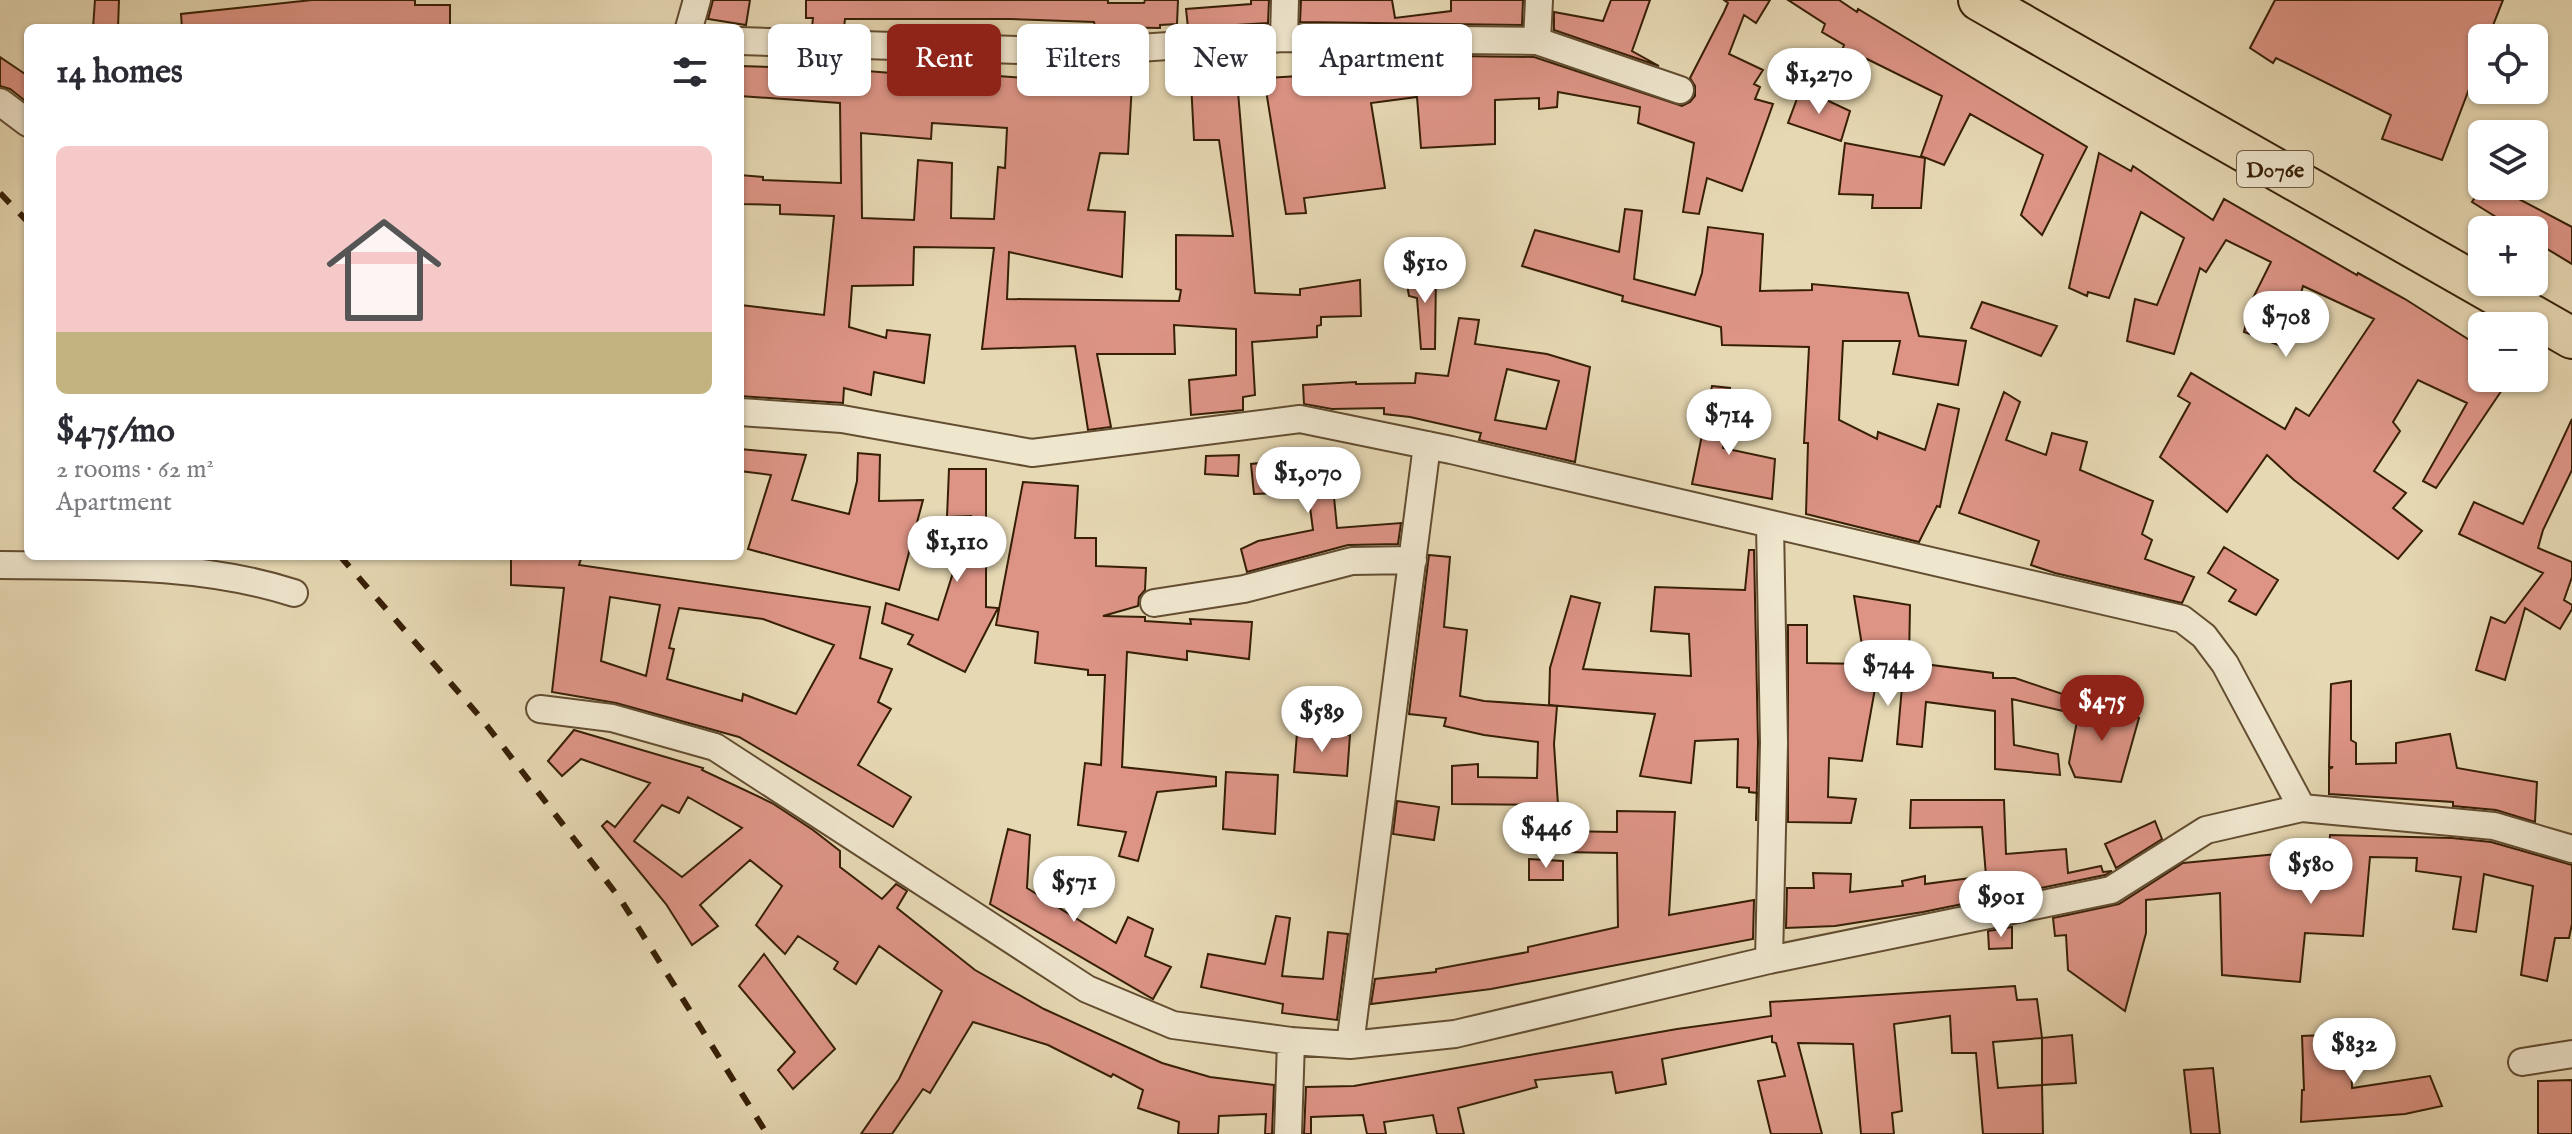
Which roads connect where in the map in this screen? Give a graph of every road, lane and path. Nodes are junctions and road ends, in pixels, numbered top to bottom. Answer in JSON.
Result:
{"nodes":[{"id":1,"x":697,"y":0,"type":"edge"},
{"id":2,"x":1285,"y":0,"type":"edge"},
{"id":3,"x":1539,"y":0,"type":"edge"},
{"id":4,"x":1979,"y":0,"type":"edge"},
{"id":5,"x":690,"y":24,"type":"edge"},
{"id":6,"x":1284,"y":38,"type":"junction"},
{"id":7,"x":744,"y":41,"type":"edge"},
{"id":8,"x":1537,"y":41,"type":"junction"},
{"id":9,"x":1680,"y":90,"type":"dead end"},
{"id":10,"x":0,"y":102,"type":"edge"},
{"id":11,"x":24,"y":120,"type":"edge"},
{"id":12,"x":2572,"y":338,"type":"edge"},
{"id":13,"x":744,"y":412,"type":"edge"},
{"id":14,"x":1427,"y":445,"type":"junction"},
{"id":15,"x":1770,"y":525,"type":"junction"},
{"id":16,"x":1413,"y":560,"type":"junction"},
{"id":17,"x":0,"y":565,"type":"edge"},
{"id":18,"x":294,"y":593,"type":"dead end"},
{"id":19,"x":1154,"y":603,"type":"dead end"},
{"id":20,"x":540,"y":709,"type":"dead end"},
{"id":21,"x":2302,"y":808,"type":"junction"},
{"id":22,"x":2572,"y":849,"type":"edge"},
{"id":23,"x":1769,"y":960,"type":"junction"},
{"id":24,"x":1291,"y":1041,"type":"junction"},
{"id":25,"x":1350,"y":1045,"type":"junction"},
{"id":26,"x":2572,"y":1054,"type":"edge"},
{"id":27,"x":2522,"y":1062,"type":"dead end"},
{"id":28,"x":1288,"y":1134,"type":"edge"}],
"edges":[{"from":1,"to":5,"type":"street"},
{"from":2,"to":6,"type":"street"},
{"from":3,"to":8,"type":"street"},
{"from":4,"to":12,"type":"main road","number":"D076e"},
{"from":6,"to":7,"type":"street"},
{"from":6,"to":8,"type":"street"},
{"from":8,"to":9,"type":"street"},
{"from":10,"to":11,"type":"street"},
{"from":13,"to":14,"type":"street"},
{"from":14,"to":15,"type":"street"},
{"from":14,"to":16,"type":"street"},
{"from":15,"to":21,"type":"street"},
{"from":15,"to":23,"type":"street"},
{"from":16,"to":19,"type":"street"},
{"from":16,"to":25,"type":"street"},
{"from":17,"to":18,"type":"street"},
{"from":20,"to":24,"type":"street"},
{"from":21,"to":22,"type":"street"},
{"from":21,"to":23,"type":"street"},
{"from":23,"to":25,"type":"street"},
{"from":24,"to":25,"type":"street"},
{"from":24,"to":28,"type":"street"},
{"from":26,"to":27,"type":"street"}]}
